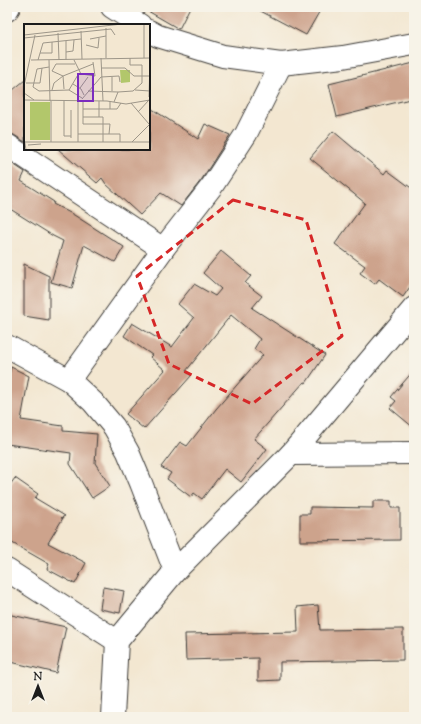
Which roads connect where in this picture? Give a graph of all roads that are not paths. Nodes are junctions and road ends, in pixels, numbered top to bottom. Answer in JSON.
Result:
{"nodes":[{"id":1,"x":9,"y":7,"type":"edge"},
{"id":2,"x":112,"y":7,"type":"edge"},
{"id":3,"x":7,"y":10,"type":"edge"},
{"id":4,"x":138,"y":24,"type":"edge"},
{"id":5,"x":150,"y":31,"type":"edge"},
{"id":6,"x":414,"y":44,"type":"edge"},
{"id":7,"x":281,"y":64,"type":"junction"},
{"id":8,"x":7,"y":145,"type":"edge"},
{"id":9,"x":163,"y":249,"type":"junction"},
{"id":10,"x":414,"y":308,"type":"edge"},
{"id":11,"x":7,"y":346,"type":"edge"},
{"id":12,"x":69,"y":380,"type":"junction"},
{"id":13,"x":414,"y":453,"type":"edge"},
{"id":14,"x":291,"y":454,"type":"junction"},
{"id":15,"x":7,"y":570,"type":"edge"},
{"id":16,"x":175,"y":571,"type":"junction"},
{"id":17,"x":117,"y":641,"type":"junction"},
{"id":18,"x":113,"y":717,"type":"edge"}],
"edges":[{"from":1,"to":3,"type":"street"},
{"from":2,"to":4,"type":"street"},
{"from":5,"to":7,"type":"street"},
{"from":6,"to":7,"type":"street"},
{"from":7,"to":9,"type":"street"},
{"from":8,"to":9,"type":"street"},
{"from":9,"to":12,"type":"street"},
{"from":10,"to":14,"type":"street"},
{"from":11,"to":12,"type":"street"},
{"from":12,"to":16,"type":"street"},
{"from":13,"to":14,"type":"street"},
{"from":14,"to":16,"type":"street"},
{"from":15,"to":17,"type":"street"},
{"from":16,"to":17,"type":"street"},
{"from":17,"to":18,"type":"street"}]}
